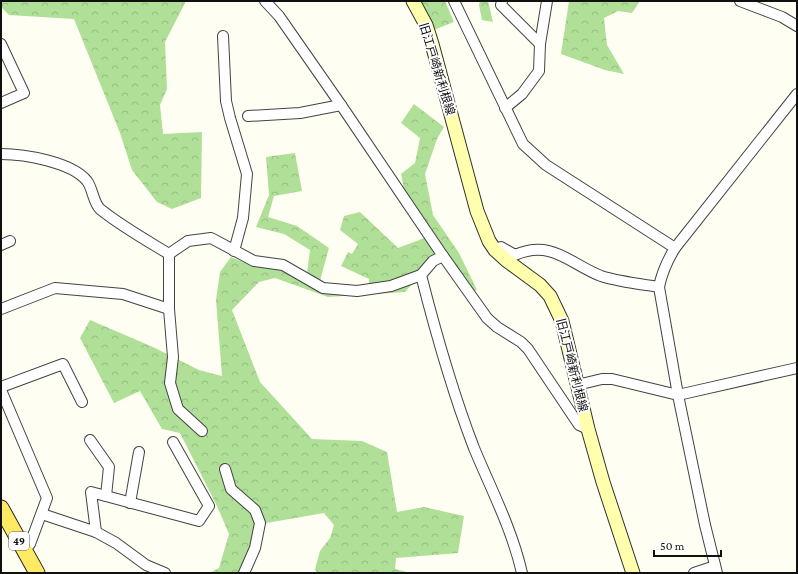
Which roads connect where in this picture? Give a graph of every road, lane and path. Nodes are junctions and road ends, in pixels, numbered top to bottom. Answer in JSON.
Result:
{"nodes":[{"id":1,"x":265,"y":1,"type":"edge"},
{"id":2,"x":414,"y":1,"type":"edge"},
{"id":3,"x":454,"y":1,"type":"edge"},
{"id":4,"x":502,"y":1,"type":"edge"},
{"id":5,"x":546,"y":1,"type":"edge"},
{"id":6,"x":740,"y":1,"type":"edge"},
{"id":7,"x":797,"y":26,"type":"edge"},
{"id":8,"x":223,"y":36,"type":"dead end"},
{"id":9,"x":1,"y":44,"type":"edge"},
{"id":10,"x":540,"y":44,"type":"junction"},
{"id":11,"x":797,"y":94,"type":"edge"},
{"id":12,"x":1,"y":103,"type":"edge"},
{"id":13,"x":341,"y":104,"type":"junction"},
{"id":14,"x":505,"y":108,"type":"junction"},
{"id":15,"x":248,"y":116,"type":"dead end"},
{"id":16,"x":1,"y":154,"type":"edge"},
{"id":17,"x":675,"y":248,"type":"junction"},
{"id":18,"x":495,"y":250,"type":"junction"},
{"id":19,"x":234,"y":251,"type":"junction"},
{"id":20,"x":169,"y":254,"type":"junction"},
{"id":21,"x":443,"y":256,"type":"junction"},
{"id":22,"x":421,"y":275,"type":"junction"},
{"id":23,"x":659,"y":287,"type":"junction"},
{"id":24,"x":1,"y":309,"type":"edge"},
{"id":25,"x":169,"y":309,"type":"junction"},
{"id":26,"x":797,"y":368,"type":"edge"},
{"id":27,"x":577,"y":385,"type":"junction"},
{"id":28,"x":1,"y":389,"type":"edge"},
{"id":29,"x":678,"y":394,"type":"junction"},
{"id":30,"x":82,"y":402,"type":"dead end"},
{"id":31,"x":588,"y":429,"type":"junction"},
{"id":32,"x":202,"y":431,"type":"dead end"},
{"id":33,"x":90,"y":440,"type":"dead end"},
{"id":34,"x":173,"y":442,"type":"dead end"},
{"id":35,"x":138,"y":452,"type":"dead end"},
{"id":36,"x":225,"y":469,"type":"dead end"},
{"id":37,"x":106,"y":496,"type":"junction"},
{"id":38,"x":130,"y":503,"type":"junction"},
{"id":39,"x":1,"y":508,"type":"edge"},
{"id":40,"x":42,"y":514,"type":"junction"},
{"id":41,"x":96,"y":532,"type":"junction"},
{"id":42,"x":24,"y":550,"type":"junction"},
{"id":43,"x":716,"y":570,"type":"edge"},
{"id":44,"x":37,"y":573,"type":"edge"},
{"id":45,"x":165,"y":573,"type":"edge"},
{"id":46,"x":244,"y":573,"type":"edge"},
{"id":47,"x":522,"y":573,"type":"edge"},
{"id":48,"x":633,"y":573,"type":"edge"},
{"id":49,"x":694,"y":573,"type":"edge"}],
"edges":[{"from":1,"to":13,"type":"street"},
{"from":2,"to":18,"type":"street","name":"旧江戸崎新利根線"},
{"from":3,"to":14,"type":"street"},
{"from":4,"to":10,"type":"street"},
{"from":5,"to":10,"type":"street"},
{"from":6,"to":7,"type":"street"},
{"from":8,"to":19,"type":"street"},
{"from":9,"to":12,"type":"street"},
{"from":10,"to":14,"type":"street"},
{"from":11,"to":17,"type":"street"},
{"from":13,"to":15,"type":"street"},
{"from":13,"to":21,"type":"street"},
{"from":14,"to":17,"type":"street"},
{"from":16,"to":20,"type":"street"},
{"from":17,"to":23,"type":"street"},
{"from":18,"to":23,"type":"street"},
{"from":18,"to":27,"type":"street","name":"旧江戸崎新利根線"},
{"from":19,"to":20,"type":"street"},
{"from":19,"to":22,"type":"street"},
{"from":20,"to":25,"type":"street"},
{"from":21,"to":22,"type":"street"},
{"from":21,"to":31,"type":"street"},
{"from":22,"to":47,"type":"street"},
{"from":23,"to":29,"type":"street"},
{"from":24,"to":25,"type":"street"},
{"from":25,"to":32,"type":"street"},
{"from":26,"to":29,"type":"street"},
{"from":27,"to":29,"type":"street"},
{"from":27,"to":31,"type":"street","name":"旧江戸崎新利根線"},
{"from":28,"to":30,"type":"street"},
{"from":28,"to":40,"type":"street"},
{"from":29,"to":43,"type":"street"},
{"from":31,"to":48,"type":"street","name":"旧江戸崎新利根線"},
{"from":33,"to":37,"type":"street"},
{"from":34,"to":38,"type":"street"},
{"from":35,"to":38,"type":"street"},
{"from":36,"to":46,"type":"street"},
{"from":37,"to":38,"type":"street"},
{"from":37,"to":41,"type":"street"},
{"from":39,"to":42,"type":"main road","number":"49"},
{"from":40,"to":41,"type":"street"},
{"from":40,"to":42,"type":"street"},
{"from":41,"to":45,"type":"street"},
{"from":42,"to":44,"type":"main road","number":"49"},
{"from":43,"to":49,"type":"street"}]}
